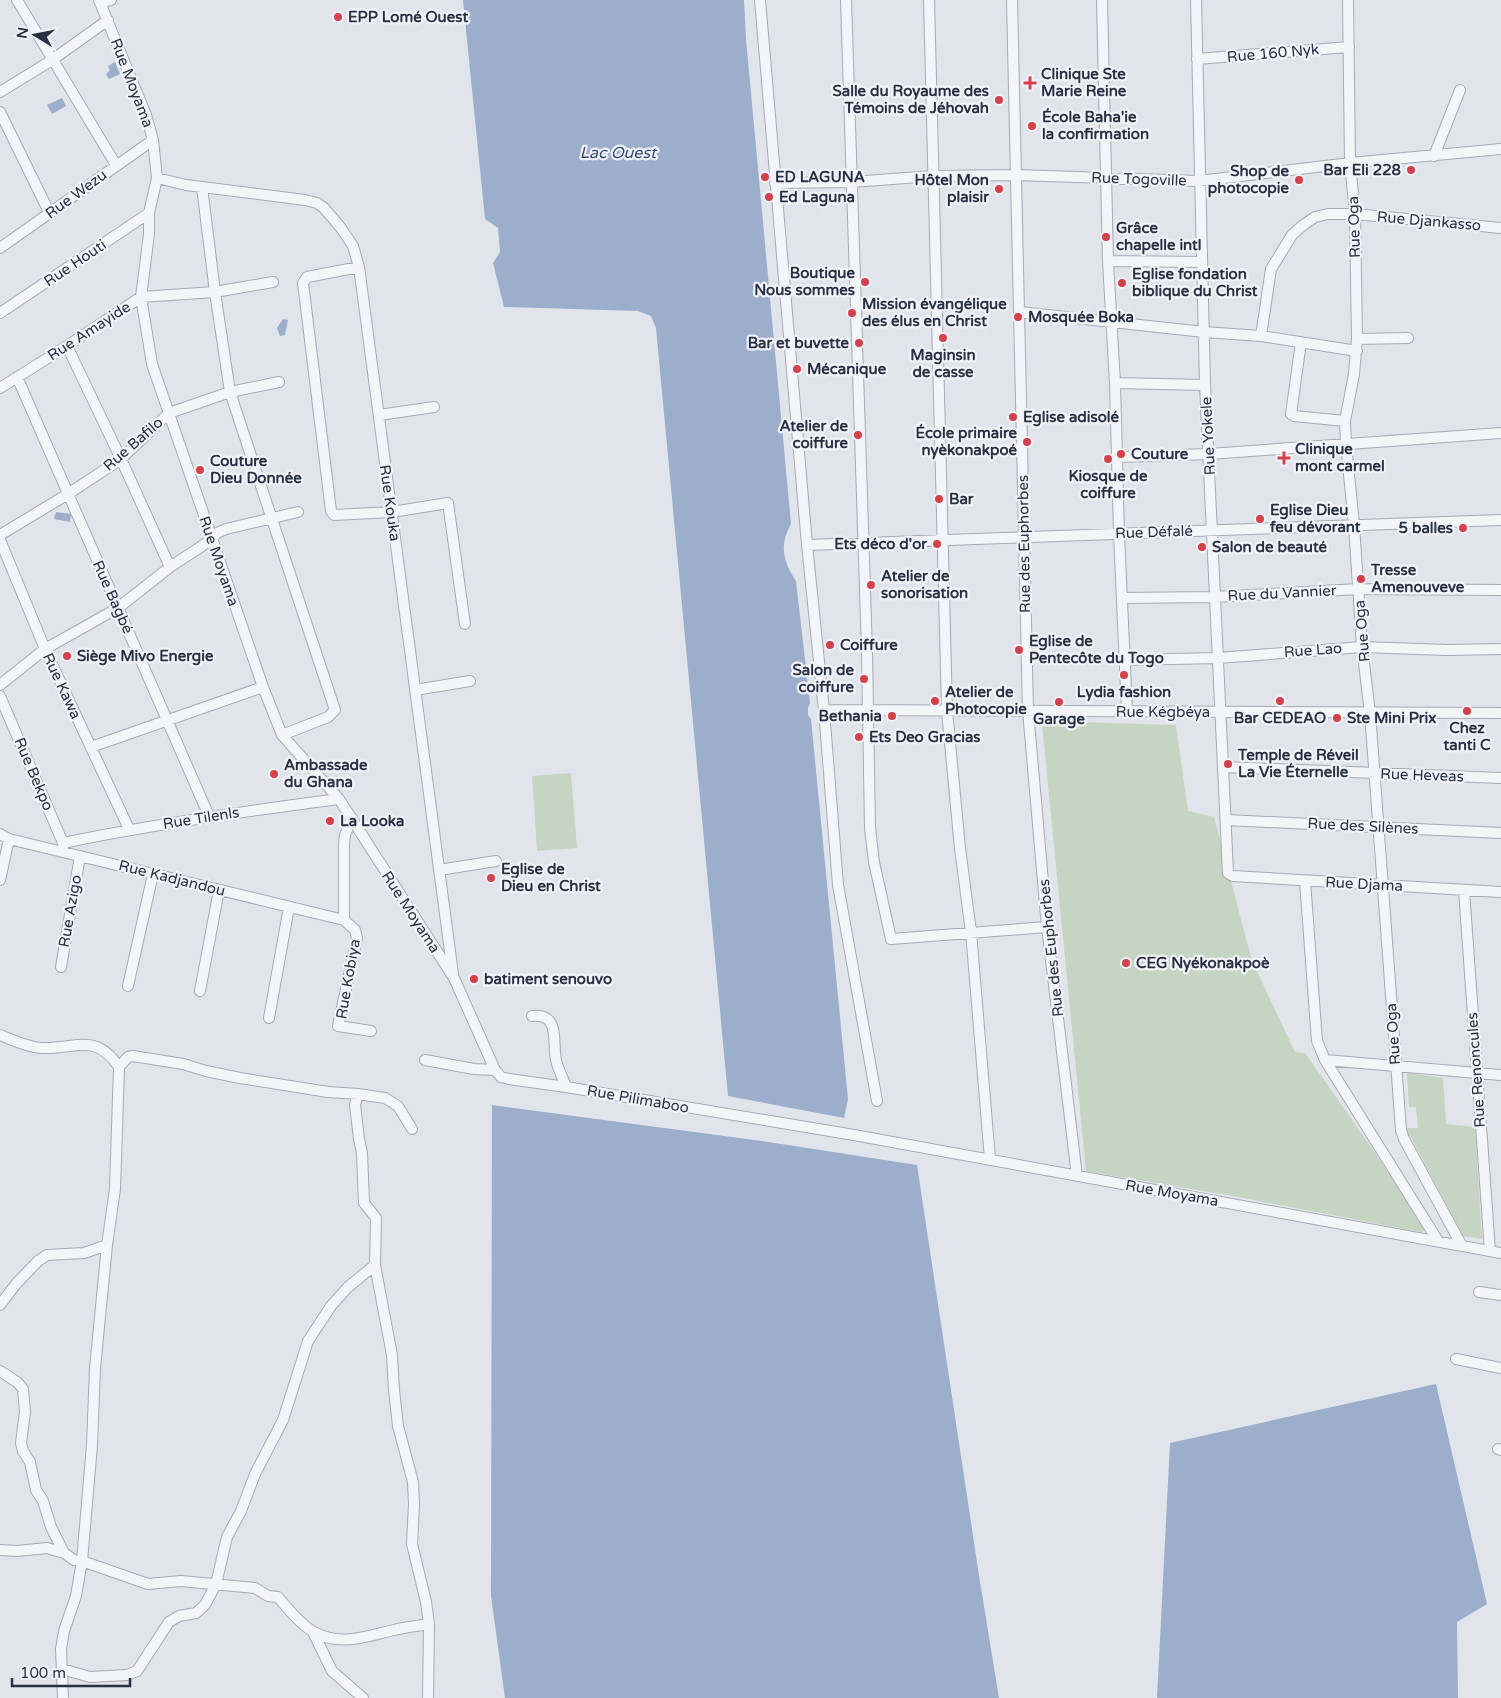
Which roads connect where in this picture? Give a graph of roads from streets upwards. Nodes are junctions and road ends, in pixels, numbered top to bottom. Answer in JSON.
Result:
{"nodes":[{"id":1,"x":17,"y":0,"type":"edge"},
{"id":2,"x":111,"y":0,"type":"edge"},
{"id":3,"x":760,"y":0,"type":"edge"},
{"id":4,"x":846,"y":0,"type":"edge"},
{"id":5,"x":929,"y":0,"type":"edge"},
{"id":6,"x":1012,"y":0,"type":"edge"},
{"id":7,"x":1102,"y":0,"type":"edge"},
{"id":8,"x":1196,"y":0,"type":"edge"},
{"id":9,"x":1348,"y":0,"type":"edge"},
{"id":10,"x":100,"y":1,"type":"edge"},
{"id":11,"x":108,"y":20,"type":"junction"},
{"id":12,"x":1348,"y":46,"type":"junction"},
{"id":13,"x":1197,"y":59,"type":"junction"},
{"id":14,"x":52,"y":60,"type":"junction"},
{"id":15,"x":1460,"y":90,"type":"dead end"},
{"id":16,"x":0,"y":92,"type":"edge"},
{"id":17,"x":0,"y":112,"type":"edge"},
{"id":18,"x":153,"y":140,"type":"junction"},
{"id":19,"x":1501,"y":149,"type":"edge"},
{"id":20,"x":1434,"y":156,"type":"junction"},
{"id":21,"x":1350,"y":163,"type":"junction"},
{"id":22,"x":116,"y":165,"type":"junction"},
{"id":23,"x":1015,"y":175,"type":"junction"},
{"id":24,"x":933,"y":176,"type":"junction"},
{"id":25,"x":157,"y":178,"type":"junction"},
{"id":26,"x":1107,"y":179,"type":"junction"},
{"id":27,"x":1199,"y":181,"type":"junction"},
{"id":28,"x":852,"y":182,"type":"junction"},
{"id":29,"x":775,"y":183,"type":"junction"},
{"id":30,"x":202,"y":187,"type":"junction"},
{"id":31,"x":149,"y":213,"type":"junction"},
{"id":32,"x":50,"y":214,"type":"junction"},
{"id":33,"x":1355,"y":214,"type":"junction"},
{"id":34,"x":1501,"y":228,"type":"edge"},
{"id":35,"x":0,"y":248,"type":"edge"},
{"id":36,"x":1108,"y":261,"type":"junction"},
{"id":37,"x":1201,"y":262,"type":"junction"},
{"id":38,"x":359,"y":267,"type":"junction"},
{"id":39,"x":273,"y":282,"type":"dead end"},
{"id":40,"x":215,"y":292,"type":"junction"},
{"id":41,"x":141,"y":297,"type":"junction"},
{"id":42,"x":1020,"y":312,"type":"junction"},
{"id":43,"x":0,"y":313,"type":"edge"},
{"id":44,"x":1113,"y":321,"type":"junction"},
{"id":45,"x":1204,"y":332,"type":"junction"},
{"id":46,"x":1261,"y":336,"type":"junction"},
{"id":47,"x":1408,"y":338,"type":"dead end"},
{"id":48,"x":1357,"y":339,"type":"junction"},
{"id":49,"x":1301,"y":342,"type":"junction"},
{"id":50,"x":67,"y":346,"type":"junction"},
{"id":51,"x":1357,"y":351,"type":"junction"},
{"id":52,"x":17,"y":377,"type":"junction"},
{"id":53,"x":279,"y":382,"type":"dead end"},
{"id":54,"x":1115,"y":383,"type":"junction"},
{"id":55,"x":1205,"y":385,"type":"junction"},
{"id":56,"x":0,"y":388,"type":"edge"},
{"id":57,"x":230,"y":392,"type":"junction"},
{"id":58,"x":434,"y":407,"type":"dead end"},
{"id":59,"x":169,"y":413,"type":"junction"},
{"id":60,"x":378,"y":415,"type":"junction"},
{"id":61,"x":1345,"y":421,"type":"junction"},
{"id":62,"x":1501,"y":433,"type":"edge"},
{"id":63,"x":1346,"y":444,"type":"junction"},
{"id":64,"x":1209,"y":454,"type":"junction"},
{"id":65,"x":1118,"y":457,"type":"junction"},
{"id":66,"x":121,"y":459,"type":"junction"},
{"id":67,"x":68,"y":494,"type":"junction"},
{"id":68,"x":298,"y":512,"type":"dead end"},
{"id":69,"x":392,"y":512,"type":"junction"},
{"id":70,"x":272,"y":517,"type":"junction"},
{"id":71,"x":1501,"y":520,"type":"edge"},
{"id":72,"x":1354,"y":525,"type":"junction"},
{"id":73,"x":1212,"y":530,"type":"junction"},
{"id":74,"x":1119,"y":534,"type":"junction"},
{"id":75,"x":0,"y":535,"type":"edge"},
{"id":76,"x":1023,"y":537,"type":"junction"},
{"id":77,"x":0,"y":540,"type":"edge"},
{"id":78,"x":211,"y":540,"type":"junction"},
{"id":79,"x":943,"y":540,"type":"junction"},
{"id":80,"x":862,"y":543,"type":"junction"},
{"id":81,"x":807,"y":545,"type":"junction"},
{"id":82,"x":170,"y":567,"type":"junction"},
{"id":83,"x":1358,"y":589,"type":"junction"},
{"id":84,"x":1501,"y":590,"type":"edge"},
{"id":85,"x":1214,"y":597,"type":"junction"},
{"id":86,"x":1122,"y":598,"type":"junction"},
{"id":87,"x":118,"y":608,"type":"junction"},
{"id":88,"x":465,"y":624,"type":"dead end"},
{"id":89,"x":1362,"y":647,"type":"junction"},
{"id":90,"x":45,"y":649,"type":"junction"},
{"id":91,"x":1501,"y":649,"type":"edge"},
{"id":92,"x":1218,"y":658,"type":"junction"},
{"id":93,"x":1125,"y":660,"type":"junction"},
{"id":94,"x":470,"y":681,"type":"dead end"},
{"id":95,"x":0,"y":685,"type":"edge"},
{"id":96,"x":263,"y":687,"type":"junction"},
{"id":97,"x":415,"y":690,"type":"junction"},
{"id":98,"x":0,"y":696,"type":"edge"},
{"id":99,"x":824,"y":710,"type":"junction"},
{"id":100,"x":867,"y":710,"type":"junction"},
{"id":101,"x":947,"y":711,"type":"junction"},
{"id":102,"x":1028,"y":711,"type":"junction"},
{"id":103,"x":1127,"y":712,"type":"junction"},
{"id":104,"x":1221,"y":712,"type":"junction"},
{"id":105,"x":1370,"y":713,"type":"junction"},
{"id":106,"x":1501,"y":713,"type":"edge"},
{"id":107,"x":168,"y":720,"type":"junction"},
{"id":108,"x":282,"y":735,"type":"junction"},
{"id":109,"x":91,"y":746,"type":"junction"},
{"id":110,"x":1223,"y":767,"type":"junction"},
{"id":111,"x":1374,"y":773,"type":"junction"},
{"id":112,"x":1501,"y":778,"type":"edge"},
{"id":113,"x":339,"y":799,"type":"junction"},
{"id":114,"x":209,"y":816,"type":"junction"},
{"id":115,"x":352,"y":818,"type":"junction"},
{"id":116,"x":1226,"y":820,"type":"junction"},
{"id":117,"x":1379,"y":827,"type":"junction"},
{"id":118,"x":129,"y":829,"type":"junction"},
{"id":119,"x":1501,"y":832,"type":"edge"},
{"id":120,"x":4,"y":837,"type":"edge"},
{"id":121,"x":63,"y":847,"type":"junction"},
{"id":122,"x":80,"y":856,"type":"junction"},
{"id":123,"x":496,"y":861,"type":"dead end"},
{"id":124,"x":439,"y":870,"type":"junction"},
{"id":125,"x":1228,"y":873,"type":"joint"},
{"id":126,"x":153,"y":874,"type":"junction"},
{"id":127,"x":0,"y":880,"type":"edge"},
{"id":128,"x":1305,"y":881,"type":"junction"},
{"id":129,"x":1382,"y":885,"type":"junction"},
{"id":130,"x":219,"y":890,"type":"junction"},
{"id":131,"x":1464,"y":890,"type":"junction"},
{"id":132,"x":1501,"y":892,"type":"edge"},
{"id":133,"x":290,"y":907,"type":"junction"},
{"id":134,"x":344,"y":920,"type":"junction"},
{"id":135,"x":1048,"y":927,"type":"junction"},
{"id":136,"x":971,"y":932,"type":"junction"},
{"id":137,"x":60,"y":967,"type":"dead end"},
{"id":138,"x":454,"y":978,"type":"junction"},
{"id":139,"x":128,"y":986,"type":"dead end"},
{"id":140,"x":200,"y":991,"type":"dead end"},
{"id":141,"x":532,"y":1016,"type":"dead end"},
{"id":142,"x":269,"y":1018,"type":"dead end"},
{"id":143,"x":371,"y":1031,"type":"dead end"},
{"id":144,"x":0,"y":1035,"type":"edge"},
{"id":145,"x":425,"y":1060,"type":"dead end"},
{"id":146,"x":1325,"y":1060,"type":"junction"},
{"id":147,"x":1396,"y":1066,"type":"junction"},
{"id":148,"x":119,"y":1067,"type":"junction"},
{"id":149,"x":495,"y":1070,"type":"junction"},
{"id":150,"x":1476,"y":1073,"type":"junction"},
{"id":151,"x":1501,"y":1075,"type":"edge"},
{"id":152,"x":566,"y":1087,"type":"junction"},
{"id":153,"x":358,"y":1094,"type":"junction"},
{"id":154,"x":877,"y":1101,"type":"dead end"},
{"id":155,"x":412,"y":1129,"type":"dead end"},
{"id":156,"x":854,"y":1135,"type":"joint"},
{"id":157,"x":990,"y":1159,"type":"junction"},
{"id":158,"x":1078,"y":1176,"type":"junction"},
{"id":159,"x":1438,"y":1241,"type":"junction"},
{"id":160,"x":107,"y":1245,"type":"junction"},
{"id":161,"x":1462,"y":1246,"type":"junction"},
{"id":162,"x":1490,"y":1251,"type":"junction"},
{"id":163,"x":1501,"y":1253,"type":"edge"},
{"id":164,"x":375,"y":1265,"type":"junction"},
{"id":165,"x":1479,"y":1292,"type":"dead end"},
{"id":166,"x":1501,"y":1295,"type":"edge"},
{"id":167,"x":0,"y":1306,"type":"edge"},
{"id":168,"x":1456,"y":1359,"type":"dead end"},
{"id":169,"x":1501,"y":1368,"type":"edge"},
{"id":170,"x":0,"y":1371,"type":"edge"},
{"id":171,"x":0,"y":1550,"type":"edge"},
{"id":172,"x":64,"y":1553,"type":"junction"},
{"id":173,"x":82,"y":1561,"type":"junction"},
{"id":174,"x":216,"y":1584,"type":"junction"},
{"id":175,"x":429,"y":1624,"type":"junction"},
{"id":176,"x":313,"y":1632,"type":"junction"},
{"id":177,"x":62,"y":1669,"type":"junction"},
{"id":178,"x":63,"y":1698,"type":"edge"},
{"id":179,"x":363,"y":1698,"type":"edge"},
{"id":180,"x":428,"y":1698,"type":"edge"}],
"edges":[{"from":1,"to":14,"type":"street"},
{"from":2,"to":10,"type":"street"},
{"from":3,"to":29,"type":"street"},
{"from":4,"to":28,"type":"street"},
{"from":5,"to":24,"type":"street"},
{"from":6,"to":23,"type":"street","name":"Rue des Euphorbes"},
{"from":7,"to":26,"type":"street"},
{"from":8,"to":13,"type":"street","name":"Rue Yokele"},
{"from":9,"to":12,"type":"street","name":"Rue Oga"},
{"from":10,"to":11,"type":"street","name":"Rue Moyama"},
{"from":11,"to":14,"type":"street"},
{"from":11,"to":18,"type":"street","name":"Rue Moyama"},
{"from":12,"to":13,"type":"street","name":"Rue 160 Nyk"},
{"from":12,"to":21,"type":"street","name":"Rue Oga"},
{"from":13,"to":27,"type":"street","name":"Rue Yokele"},
{"from":14,"to":16,"type":"street"},
{"from":14,"to":22,"type":"street"},
{"from":15,"to":20,"type":"street"},
{"from":17,"to":32,"type":"street"},
{"from":18,"to":22,"type":"street","name":"Rue Wezu"},
{"from":18,"to":25,"type":"street","name":"Rue Moyama"},
{"from":19,"to":20,"type":"street","name":"Rue Togoville"},
{"from":20,"to":21,"type":"street","name":"Rue Togoville"},
{"from":21,"to":27,"type":"street","name":"Rue Togoville"},
{"from":21,"to":33,"type":"street","name":"Rue Oga"},
{"from":22,"to":32,"type":"street","name":"Rue Wezu"},
{"from":23,"to":24,"type":"street","name":"Rue Togoville"},
{"from":23,"to":26,"type":"street","name":"Rue Togoville"},
{"from":23,"to":42,"type":"street","name":"Rue des Euphorbes"},
{"from":24,"to":28,"type":"street","name":"Rue Togoville"},
{"from":24,"to":79,"type":"street"},
{"from":25,"to":30,"type":"street","name":"Rue Kouka"},
{"from":25,"to":31,"type":"street","name":"Rue Moyama"},
{"from":26,"to":27,"type":"street","name":"Rue Togoville"},
{"from":26,"to":36,"type":"street"},
{"from":27,"to":37,"type":"street","name":"Rue Yokele"},
{"from":28,"to":29,"type":"street","name":"Rue Togoville"},
{"from":28,"to":80,"type":"street"},
{"from":29,"to":81,"type":"street"},
{"from":30,"to":38,"type":"street","name":"Rue Kouka"},
{"from":30,"to":40,"type":"street"},
{"from":31,"to":41,"type":"street","name":"Rue Moyama"},
{"from":31,"to":43,"type":"street","name":"Rue Houti"},
{"from":32,"to":35,"type":"street","name":"Rue Wezu"},
{"from":33,"to":34,"type":"street","name":"Rue Djankasso"},
{"from":33,"to":46,"type":"street","name":"Rue Djankasso"},
{"from":33,"to":48,"type":"street","name":"Rue Oga"},
{"from":36,"to":37,"type":"street"},
{"from":36,"to":44,"type":"street"},
{"from":37,"to":45,"type":"street","name":"Rue Yokele"},
{"from":38,"to":60,"type":"street","name":"Rue Kouka"},
{"from":38,"to":69,"type":"street"},
{"from":39,"to":40,"type":"street","name":"Rue Amayide"},
{"from":40,"to":41,"type":"street","name":"Rue Amayide"},
{"from":40,"to":57,"type":"street"},
{"from":41,"to":50,"type":"street","name":"Rue Amayide"},
{"from":41,"to":59,"type":"street","name":"Rue Moyama"},
{"from":42,"to":44,"type":"street"},
{"from":42,"to":76,"type":"street","name":"Rue des Euphorbes"},
{"from":44,"to":45,"type":"street"},
{"from":44,"to":54,"type":"street"},
{"from":45,"to":46,"type":"street"},
{"from":45,"to":55,"type":"street","name":"Rue Yokele"},
{"from":46,"to":49,"type":"street"},
{"from":47,"to":48,"type":"street"},
{"from":48,"to":51,"type":"street","name":"Rue Oga"},
{"from":49,"to":51,"type":"street"},
{"from":49,"to":61,"type":"street"},
{"from":50,"to":52,"type":"street","name":"Rue Amayide"},
{"from":50,"to":66,"type":"street"},
{"from":51,"to":61,"type":"street","name":"Rue Oga"},
{"from":52,"to":56,"type":"street","name":"Rue Amayide"},
{"from":52,"to":67,"type":"street","name":"Rue Bagbé"},
{"from":53,"to":57,"type":"street","name":"Rue Bafilo"},
{"from":54,"to":55,"type":"street"},
{"from":54,"to":65,"type":"street"},
{"from":55,"to":64,"type":"street","name":"Rue Yokele"},
{"from":57,"to":59,"type":"street","name":"Rue Bafilo"},
{"from":57,"to":70,"type":"street"},
{"from":58,"to":60,"type":"street"},
{"from":59,"to":66,"type":"street","name":"Rue Bafilo"},
{"from":59,"to":78,"type":"street","name":"Rue Moyama"},
{"from":60,"to":69,"type":"street","name":"Rue Kouka"},
{"from":61,"to":63,"type":"street","name":"Rue Oga"},
{"from":62,"to":63,"type":"street"},
{"from":63,"to":64,"type":"street"},
{"from":63,"to":72,"type":"street","name":"Rue Oga"},
{"from":64,"to":65,"type":"street"},
{"from":64,"to":73,"type":"street","name":"Rue Yokele"},
{"from":65,"to":74,"type":"street"},
{"from":66,"to":67,"type":"street","name":"Rue Bafilo"},
{"from":66,"to":82,"type":"street"},
{"from":67,"to":75,"type":"street","name":"Rue Bafilo"},
{"from":67,"to":87,"type":"street","name":"Rue Bagbé"},
{"from":68,"to":70,"type":"street"},
{"from":69,"to":88,"type":"street"},
{"from":69,"to":97,"type":"street","name":"Rue Kouka"},
{"from":70,"to":78,"type":"street"},
{"from":70,"to":108,"type":"street"},
{"from":71,"to":72,"type":"street","name":"Rue Défalé"},
{"from":72,"to":73,"type":"street","name":"Rue Défalé"},
{"from":72,"to":83,"type":"street","name":"Rue Oga"},
{"from":73,"to":74,"type":"street","name":"Rue Défalé"},
{"from":73,"to":85,"type":"street","name":"Rue Yokele"},
{"from":74,"to":76,"type":"street","name":"Rue Défalé"},
{"from":74,"to":86,"type":"street"},
{"from":76,"to":79,"type":"street","name":"Rue Défalé"},
{"from":76,"to":102,"type":"street","name":"Rue des Euphorbes"},
{"from":77,"to":90,"type":"street","name":"Rue Kawa"},
{"from":78,"to":82,"type":"street"},
{"from":78,"to":96,"type":"street","name":"Rue Moyama"},
{"from":79,"to":80,"type":"street","name":"Rue Défalé"},
{"from":79,"to":101,"type":"street"},
{"from":80,"to":81,"type":"street","name":"Rue Défalé"},
{"from":80,"to":100,"type":"street"},
{"from":81,"to":99,"type":"street"},
{"from":82,"to":87,"type":"street"},
{"from":83,"to":84,"type":"street","name":"Rue du Vannier"},
{"from":83,"to":85,"type":"street","name":"Rue du Vannier"},
{"from":83,"to":89,"type":"street","name":"Rue Oga"},
{"from":85,"to":86,"type":"street","name":"Rue du Vannier"},
{"from":85,"to":92,"type":"street","name":"Rue Yokele"},
{"from":86,"to":93,"type":"street"},
{"from":87,"to":90,"type":"street"},
{"from":87,"to":107,"type":"street","name":"Rue Bagbé"},
{"from":89,"to":91,"type":"street","name":"Rue Lao"},
{"from":89,"to":92,"type":"street","name":"Rue Lao"},
{"from":89,"to":105,"type":"street","name":"Rue Oga"},
{"from":90,"to":95,"type":"street"},
{"from":90,"to":109,"type":"street","name":"Rue Kawa"},
{"from":92,"to":93,"type":"street","name":"Rue Lao"},
{"from":92,"to":104,"type":"street","name":"Rue Yokele"},
{"from":93,"to":103,"type":"street"},
{"from":94,"to":97,"type":"street"},
{"from":96,"to":107,"type":"street"},
{"from":96,"to":108,"type":"street","name":"Rue Moyama"},
{"from":97,"to":124,"type":"street","name":"Rue Kouka"},
{"from":98,"to":121,"type":"street","name":"Rue Bekpo"},
{"from":99,"to":100,"type":"street","name":"Rue Kégbéya"},
{"from":99,"to":154,"type":"street"},
{"from":100,"to":101,"type":"street","name":"Rue Kégbéya"},
{"from":100,"to":136,"type":"street"},
{"from":101,"to":102,"type":"street","name":"Rue Kégbéya"},
{"from":101,"to":136,"type":"street"},
{"from":102,"to":103,"type":"street","name":"Rue Kégbéya"},
{"from":102,"to":135,"type":"street","name":"Rue des Euphorbes"},
{"from":103,"to":104,"type":"street","name":"Rue Kégbéya"},
{"from":104,"to":105,"type":"street","name":"Rue Kégbéya"},
{"from":104,"to":110,"type":"street","name":"Rue Yokele"},
{"from":105,"to":106,"type":"street","name":"Rue Kégbéya"},
{"from":105,"to":111,"type":"street","name":"Rue Oga"},
{"from":107,"to":109,"type":"street"},
{"from":107,"to":114,"type":"street","name":"Rue Bagbé"},
{"from":108,"to":113,"type":"street","name":"Rue Moyama"},
{"from":109,"to":118,"type":"street","name":"Rue Kawa"},
{"from":110,"to":111,"type":"street","name":"Rue Heveas"},
{"from":110,"to":116,"type":"street","name":"Rue Yokele"},
{"from":111,"to":112,"type":"street","name":"Rue Heveas"},
{"from":111,"to":117,"type":"street","name":"Rue Oga"},
{"from":113,"to":114,"type":"street","name":"Rue Tilenls"},
{"from":113,"to":115,"type":"street","name":"Rue Moyama"},
{"from":114,"to":118,"type":"street","name":"Rue Tilenls"},
{"from":115,"to":134,"type":"street","name":"Rue Kobiya"},
{"from":115,"to":138,"type":"street","name":"Rue Moyama"},
{"from":116,"to":117,"type":"street","name":"Rue des Silènes"},
{"from":116,"to":125,"type":"street","name":"Rue Yokele"},
{"from":117,"to":119,"type":"street","name":"Rue des Silènes"},
{"from":117,"to":129,"type":"street","name":"Rue Oga"},
{"from":118,"to":121,"type":"street","name":"Rue Tilenls"},
{"from":120,"to":121,"type":"street","name":"Rue Kadjandou"},
{"from":120,"to":127,"type":"street"},
{"from":121,"to":122,"type":"street","name":"Rue Kadjandou"},
{"from":122,"to":126,"type":"street","name":"Rue Kadjandou"},
{"from":122,"to":137,"type":"street","name":"Rue Azigo"},
{"from":123,"to":124,"type":"street"},
{"from":124,"to":138,"type":"street","name":"Rue Kouka"},
{"from":125,"to":128,"type":"street","name":"Rue Djama"},
{"from":126,"to":130,"type":"street","name":"Rue Kadjandou"},
{"from":126,"to":139,"type":"street"},
{"from":128,"to":129,"type":"street","name":"Rue Djama"},
{"from":128,"to":146,"type":"street"},
{"from":129,"to":131,"type":"street","name":"Rue Djama"},
{"from":129,"to":147,"type":"street","name":"Rue Oga"},
{"from":130,"to":133,"type":"street","name":"Rue Kadjandou"},
{"from":130,"to":140,"type":"street"},
{"from":131,"to":132,"type":"street","name":"Rue Djama"},
{"from":131,"to":150,"type":"street","name":"Rue Renoncules"},
{"from":133,"to":134,"type":"street","name":"Rue Kadjandou"},
{"from":133,"to":142,"type":"street"},
{"from":134,"to":143,"type":"street","name":"Rue Kobiya"},
{"from":135,"to":136,"type":"street"},
{"from":135,"to":158,"type":"street","name":"Rue des Euphorbes"},
{"from":136,"to":157,"type":"street"},
{"from":138,"to":149,"type":"street","name":"Rue Moyama"},
{"from":141,"to":152,"type":"street"},
{"from":144,"to":148,"type":"street"},
{"from":145,"to":149,"type":"street","name":"Rue Pilimaboo"},
{"from":146,"to":147,"type":"street"},
{"from":146,"to":159,"type":"street"},
{"from":147,"to":150,"type":"street"},
{"from":147,"to":161,"type":"street","name":"Rue Oga"},
{"from":148,"to":153,"type":"street"},
{"from":148,"to":160,"type":"street"},
{"from":149,"to":152,"type":"street","name":"Rue Pilimaboo"},
{"from":150,"to":151,"type":"street"},
{"from":150,"to":162,"type":"street","name":"Rue Renoncules"},
{"from":152,"to":156,"type":"street","name":"Rue Pilimaboo"},
{"from":153,"to":155,"type":"street"},
{"from":153,"to":164,"type":"street"},
{"from":156,"to":157,"type":"street","name":"Rue Moyama"},
{"from":157,"to":158,"type":"street","name":"Rue Moyama"},
{"from":158,"to":159,"type":"street","name":"Rue Moyama"},
{"from":159,"to":161,"type":"street","name":"Rue Moyama"},
{"from":160,"to":167,"type":"street"},
{"from":160,"to":173,"type":"street"},
{"from":161,"to":162,"type":"street","name":"Rue Moyama"},
{"from":162,"to":163,"type":"street","name":"Rue Moyama"},
{"from":164,"to":174,"type":"street"},
{"from":164,"to":175,"type":"street"},
{"from":165,"to":166,"type":"street"},
{"from":168,"to":169,"type":"street"},
{"from":170,"to":172,"type":"street"},
{"from":171,"to":172,"type":"street"},
{"from":172,"to":173,"type":"street"},
{"from":173,"to":174,"type":"street"},
{"from":173,"to":177,"type":"street"},
{"from":174,"to":176,"type":"street"},
{"from":174,"to":177,"type":"street"},
{"from":175,"to":176,"type":"street"},
{"from":175,"to":180,"type":"street"},
{"from":176,"to":179,"type":"street"},
{"from":177,"to":178,"type":"street"}]}
